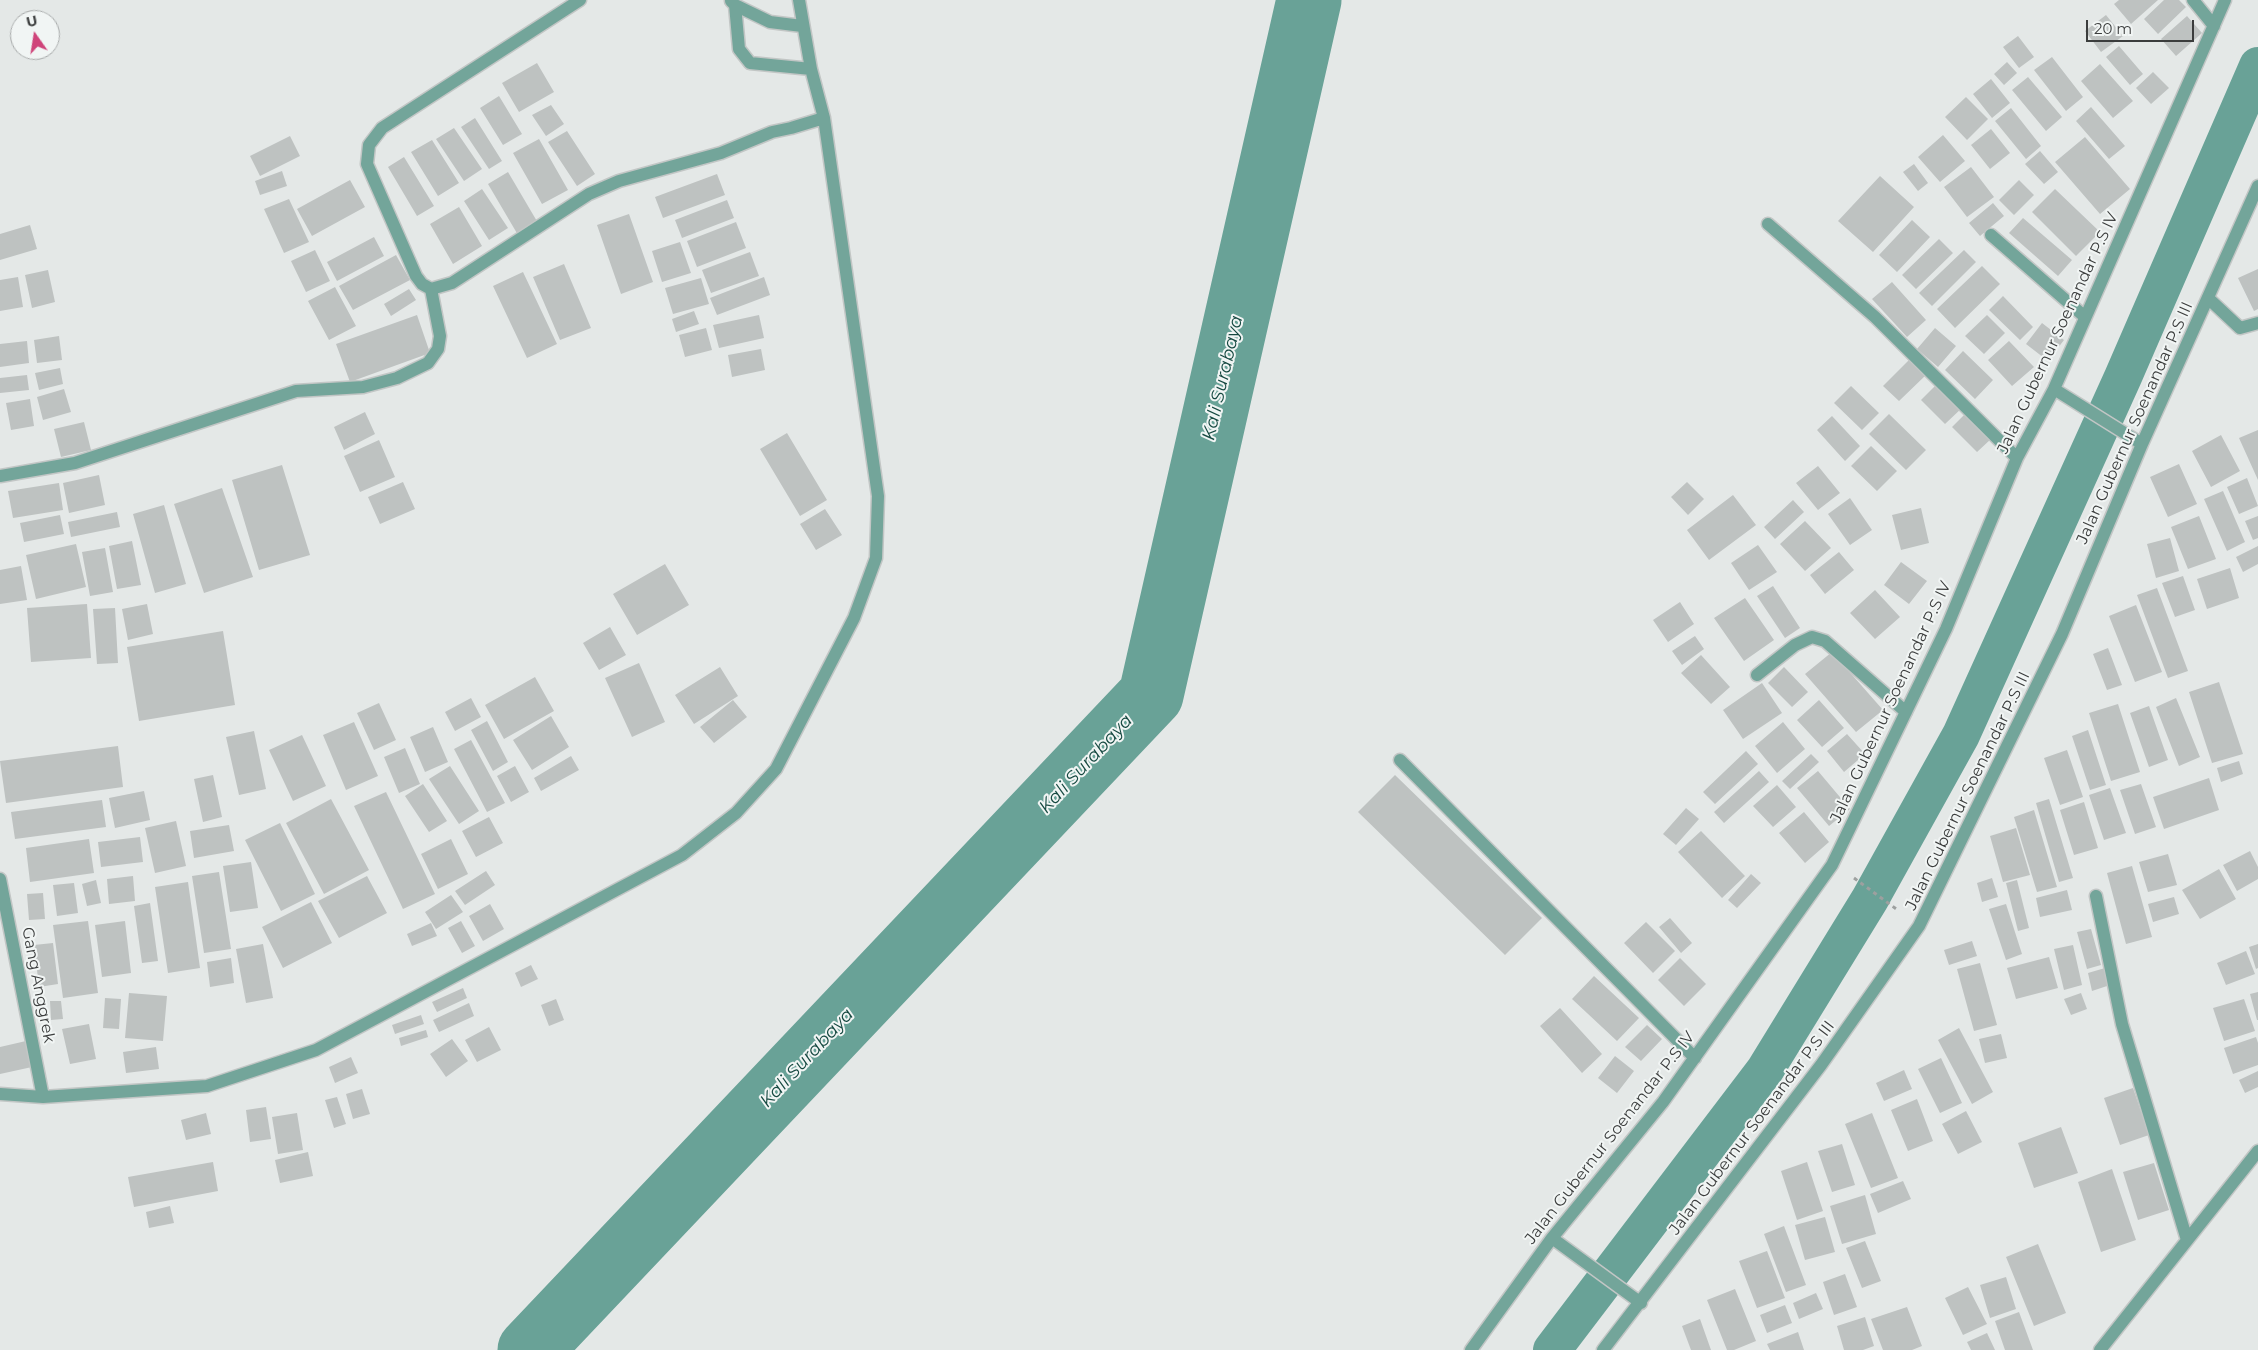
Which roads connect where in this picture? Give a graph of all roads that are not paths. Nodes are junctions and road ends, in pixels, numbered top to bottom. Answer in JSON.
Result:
{"nodes":[{"id":1,"x":580,"y":0,"type":"edge"},
{"id":2,"x":799,"y":0,"type":"edge"},
{"id":3,"x":2193,"y":0,"type":"edge"},
{"id":4,"x":2225,"y":0,"type":"edge"},
{"id":5,"x":732,"y":3,"type":"edge"},
{"id":6,"x":802,"y":26,"type":"junction"},
{"id":7,"x":2214,"y":26,"type":"junction"},
{"id":8,"x":811,"y":69,"type":"junction"},
{"id":9,"x":824,"y":118,"type":"junction"},
{"id":10,"x":2258,"y":186,"type":"edge"},
{"id":11,"x":1768,"y":224,"type":"dead end"},
{"id":12,"x":1991,"y":235,"type":"dead end"},
{"id":13,"x":431,"y":289,"type":"junction"},
{"id":14,"x":2208,"y":298,"type":"junction"},
{"id":15,"x":2085,"y":317,"type":"junction"},
{"id":16,"x":2258,"y":323,"type":"edge"},
{"id":17,"x":2054,"y":389,"type":"junction"},
{"id":18,"x":2142,"y":444,"type":"junction"},
{"id":19,"x":2017,"y":458,"type":"junction"},
{"id":20,"x":0,"y":476,"type":"edge"},
{"id":21,"x":1757,"y":675,"type":"dead end"},
{"id":22,"x":1906,"y":712,"type":"junction"},
{"id":23,"x":1400,"y":760,"type":"dead end"},
{"id":24,"x":0,"y":879,"type":"edge"},
{"id":25,"x":2096,"y":896,"type":"dead end"},
{"id":26,"x":1695,"y":1058,"type":"junction"},
{"id":27,"x":0,"y":1094,"type":"edge"},
{"id":28,"x":43,"y":1097,"type":"junction"},
{"id":29,"x":2258,"y":1151,"type":"edge"},
{"id":30,"x":1552,"y":1238,"type":"junction"},
{"id":31,"x":2187,"y":1240,"type":"junction"},
{"id":32,"x":1640,"y":1303,"type":"junction"},
{"id":33,"x":1471,"y":1350,"type":"edge"},
{"id":34,"x":1603,"y":1350,"type":"edge"},
{"id":35,"x":2100,"y":1350,"type":"edge"}],
"edges":[{"from":1,"to":13,"type":"street"},
{"from":2,"to":6,"type":"street"},
{"from":3,"to":7,"type":"street"},
{"from":4,"to":7,"type":"street","name":"Jalan Gubernur Soenandar P.S IV"},
{"from":5,"to":6,"type":"street"},
{"from":5,"to":8,"type":"street"},
{"from":6,"to":8,"type":"street"},
{"from":7,"to":15,"type":"street","name":"Jalan Gubernur Soenandar P.S IV"},
{"from":8,"to":9,"type":"street"},
{"from":9,"to":13,"type":"street"},
{"from":9,"to":28,"type":"street"},
{"from":10,"to":14,"type":"street","name":"Jalan Gubernur Soenandar P.S III"},
{"from":11,"to":19,"type":"street"},
{"from":12,"to":15,"type":"street"},
{"from":13,"to":20,"type":"street"},
{"from":14,"to":16,"type":"street"},
{"from":14,"to":18,"type":"street","name":"Jalan Gubernur Soenandar P.S III"},
{"from":15,"to":17,"type":"street","name":"Jalan Gubernur Soenandar P.S IV"},
{"from":17,"to":18,"type":"street"},
{"from":17,"to":19,"type":"street","name":"Jalan Gubernur Soenandar P.S IV"},
{"from":18,"to":32,"type":"street","name":"Jalan Gubernur Soenandar P.S III"},
{"from":19,"to":22,"type":"street","name":"Jalan Gubernur Soenandar P.S IV"},
{"from":21,"to":22,"type":"street"},
{"from":22,"to":26,"type":"street","name":"Jalan Gubernur Soenandar P.S IV"},
{"from":23,"to":26,"type":"street"},
{"from":24,"to":28,"type":"street","name":"Gang Anggrek"},
{"from":25,"to":31,"type":"street"},
{"from":26,"to":30,"type":"street","name":"Jalan Gubernur Soenandar P.S IV"},
{"from":27,"to":28,"type":"street"},
{"from":29,"to":31,"type":"street"},
{"from":30,"to":32,"type":"street"},
{"from":30,"to":33,"type":"street","name":"Jalan Gubernur Soenandar P.S IV"},
{"from":31,"to":35,"type":"street"},
{"from":32,"to":34,"type":"street","name":"Jalan Gubernur Soenandar P.S III"}]}
